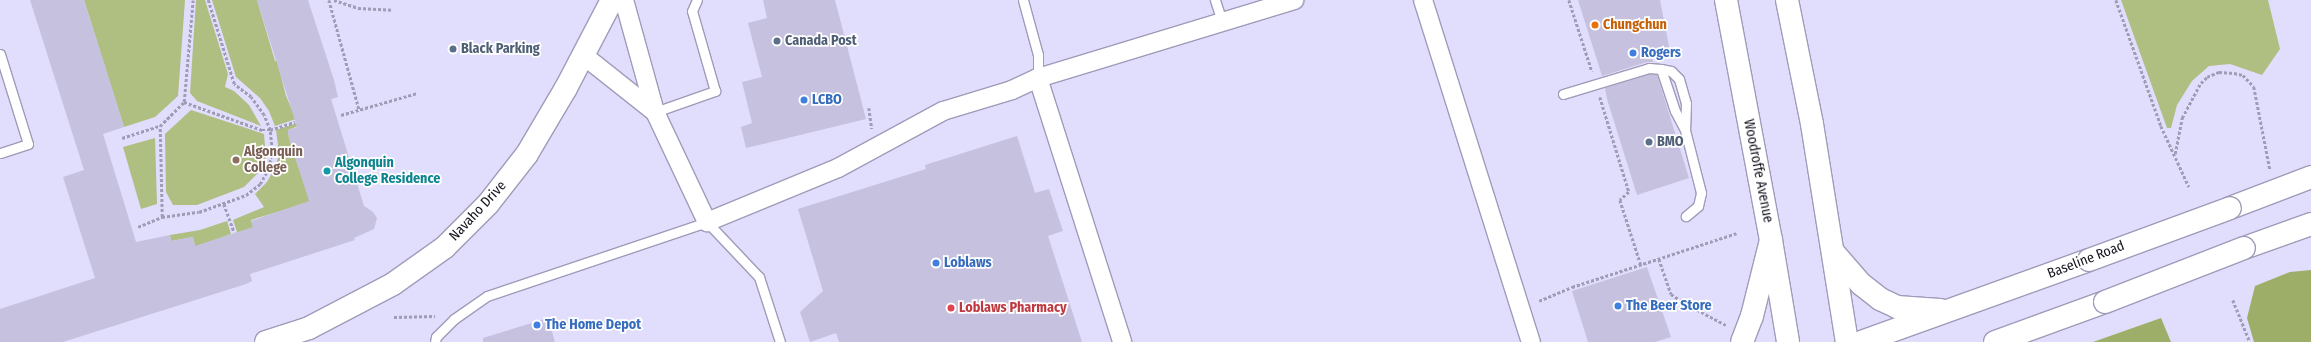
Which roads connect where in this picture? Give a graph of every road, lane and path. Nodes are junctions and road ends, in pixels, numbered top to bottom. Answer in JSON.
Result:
{"nodes":[{"id":1,"x":193,"y":0,"type":"edge"},
{"id":2,"x":208,"y":0,"type":"edge"},
{"id":3,"x":329,"y":0,"type":"edge"},
{"id":4,"x":334,"y":0,"type":"edge"},
{"id":5,"x":612,"y":0,"type":"edge"},
{"id":6,"x":624,"y":0,"type":"edge"},
{"id":7,"x":697,"y":0,"type":"edge"},
{"id":8,"x":1023,"y":0,"type":"edge"},
{"id":9,"x":1215,"y":0,"type":"edge"},
{"id":10,"x":1294,"y":0,"type":"edge"},
{"id":11,"x":1423,"y":0,"type":"edge"},
{"id":12,"x":1569,"y":0,"type":"edge"},
{"id":13,"x":1726,"y":0,"type":"edge"},
{"id":14,"x":1787,"y":0,"type":"edge"},
{"id":15,"x":2116,"y":0,"type":"edge"},
{"id":16,"x":392,"y":10,"type":"dead end"},
{"id":17,"x":1222,"y":22,"type":"junction"},
{"id":18,"x":0,"y":54,"type":"edge"},
{"id":19,"x":583,"y":55,"type":"junction"},
{"id":20,"x":1038,"y":78,"type":"junction"},
{"id":21,"x":1596,"y":84,"type":"junction"},
{"id":22,"x":416,"y":93,"type":"dead end"},
{"id":23,"x":1563,"y":94,"type":"dead end"},
{"id":24,"x":184,"y":102,"type":"junction"},
{"id":25,"x":869,"y":108,"type":"dead end"},
{"id":26,"x":359,"y":110,"type":"junction"},
{"id":27,"x":655,"y":112,"type":"junction"},
{"id":28,"x":342,"y":115,"type":"dead end"},
{"id":29,"x":295,"y":122,"type":"dead end"},
{"id":30,"x":160,"y":126,"type":"junction"},
{"id":31,"x":270,"y":130,"type":"junction"},
{"id":32,"x":872,"y":135,"type":"dead end"},
{"id":33,"x":122,"y":138,"type":"dead end"},
{"id":34,"x":0,"y":153,"type":"edge"},
{"id":35,"x":2175,"y":154,"type":"junction"},
{"id":36,"x":2270,"y":168,"type":"dead end"},
{"id":37,"x":2311,"y":177,"type":"edge"},
{"id":38,"x":2189,"y":187,"type":"dead end"},
{"id":39,"x":224,"y":204,"type":"junction"},
{"id":40,"x":1686,"y":216,"type":"dead end"},
{"id":41,"x":162,"y":217,"type":"junction"},
{"id":42,"x":707,"y":222,"type":"junction"},
{"id":43,"x":2311,"y":224,"type":"edge"},
{"id":44,"x":138,"y":227,"type":"dead end"},
{"id":45,"x":234,"y":232,"type":"dead end"},
{"id":46,"x":1737,"y":233,"type":"dead end"},
{"id":47,"x":1771,"y":240,"type":"junction"},
{"id":48,"x":1834,"y":253,"type":"junction"},
{"id":49,"x":1659,"y":259,"type":"junction"},
{"id":50,"x":1641,"y":265,"type":"junction"},
{"id":51,"x":2233,"y":300,"type":"dead end"},
{"id":52,"x":1534,"y":303,"type":"dead end"},
{"id":53,"x":1953,"y":309,"type":"junction"},
{"id":54,"x":394,"y":317,"type":"dead end"},
{"id":55,"x":454,"y":318,"type":"junction"},
{"id":56,"x":1735,"y":335,"type":"edge"},
{"id":57,"x":266,"y":342,"type":"edge"},
{"id":58,"x":435,"y":342,"type":"edge"},
{"id":59,"x":780,"y":342,"type":"edge"},
{"id":60,"x":1122,"y":342,"type":"edge"},
{"id":61,"x":1531,"y":342,"type":"edge"},
{"id":62,"x":1788,"y":342,"type":"edge"},
{"id":63,"x":1847,"y":342,"type":"edge"},
{"id":64,"x":1861,"y":342,"type":"edge"},
{"id":65,"x":1995,"y":342,"type":"edge"},
{"id":66,"x":2250,"y":342,"type":"edge"}],
"edges":[{"from":1,"to":24,"type":"path"},
{"from":2,"to":31,"type":"path"},
{"from":3,"to":26,"type":"path"},
{"from":4,"to":16,"type":"path"},
{"from":5,"to":19,"type":"main road","name":"Navaho Drive"},
{"from":6,"to":27,"type":"street"},
{"from":7,"to":27,"type":"lane"},
{"from":8,"to":20,"type":"lane"},
{"from":9,"to":17,"type":"lane"},
{"from":10,"to":17,"type":"street"},
{"from":11,"to":61,"type":"street"},
{"from":12,"to":21,"type":"path"},
{"from":13,"to":47,"type":"main road","name":"Woodroffe Avenue"},
{"from":14,"to":48,"type":"main road"},
{"from":15,"to":35,"type":"path"},
{"from":17,"to":20,"type":"street"},
{"from":18,"to":34,"type":"lane"},
{"from":19,"to":27,"type":"street"},
{"from":19,"to":57,"type":"main road","name":"Navaho Drive"},
{"from":20,"to":42,"type":"street"},
{"from":20,"to":60,"type":"street"},
{"from":21,"to":23,"type":"lane"},
{"from":21,"to":40,"type":"lane"},
{"from":21,"to":50,"type":"path"},
{"from":22,"to":26,"type":"path"},
{"from":24,"to":30,"type":"path"},
{"from":24,"to":31,"type":"path"},
{"from":25,"to":32,"type":"path"},
{"from":26,"to":28,"type":"path"},
{"from":27,"to":42,"type":"street"},
{"from":29,"to":31,"type":"path"},
{"from":30,"to":33,"type":"path"},
{"from":30,"to":41,"type":"path"},
{"from":31,"to":39,"type":"path"},
{"from":35,"to":36,"type":"path"},
{"from":35,"to":38,"type":"path"},
{"from":37,"to":53,"type":"main road","name":"Baseline Road","bridge":true},
{"from":39,"to":41,"type":"path"},
{"from":39,"to":45,"type":"path"},
{"from":41,"to":44,"type":"path"},
{"from":42,"to":55,"type":"lane"},
{"from":42,"to":59,"type":"lane"},
{"from":43,"to":65,"type":"main road","bridge":true},
{"from":46,"to":49,"type":"path"},
{"from":47,"to":56,"type":"main road"},
{"from":47,"to":62,"type":"main road","name":"Woodroffe Avenue"},
{"from":48,"to":53,"type":"main road"},
{"from":48,"to":63,"type":"main road"},
{"from":49,"to":50,"type":"path"},
{"from":49,"to":56,"type":"path"},
{"from":50,"to":52,"type":"path"},
{"from":51,"to":66,"type":"path"},
{"from":53,"to":64,"type":"main road","name":"Baseline Road"},
{"from":54,"to":55,"type":"path"},
{"from":55,"to":58,"type":"lane"}]}
